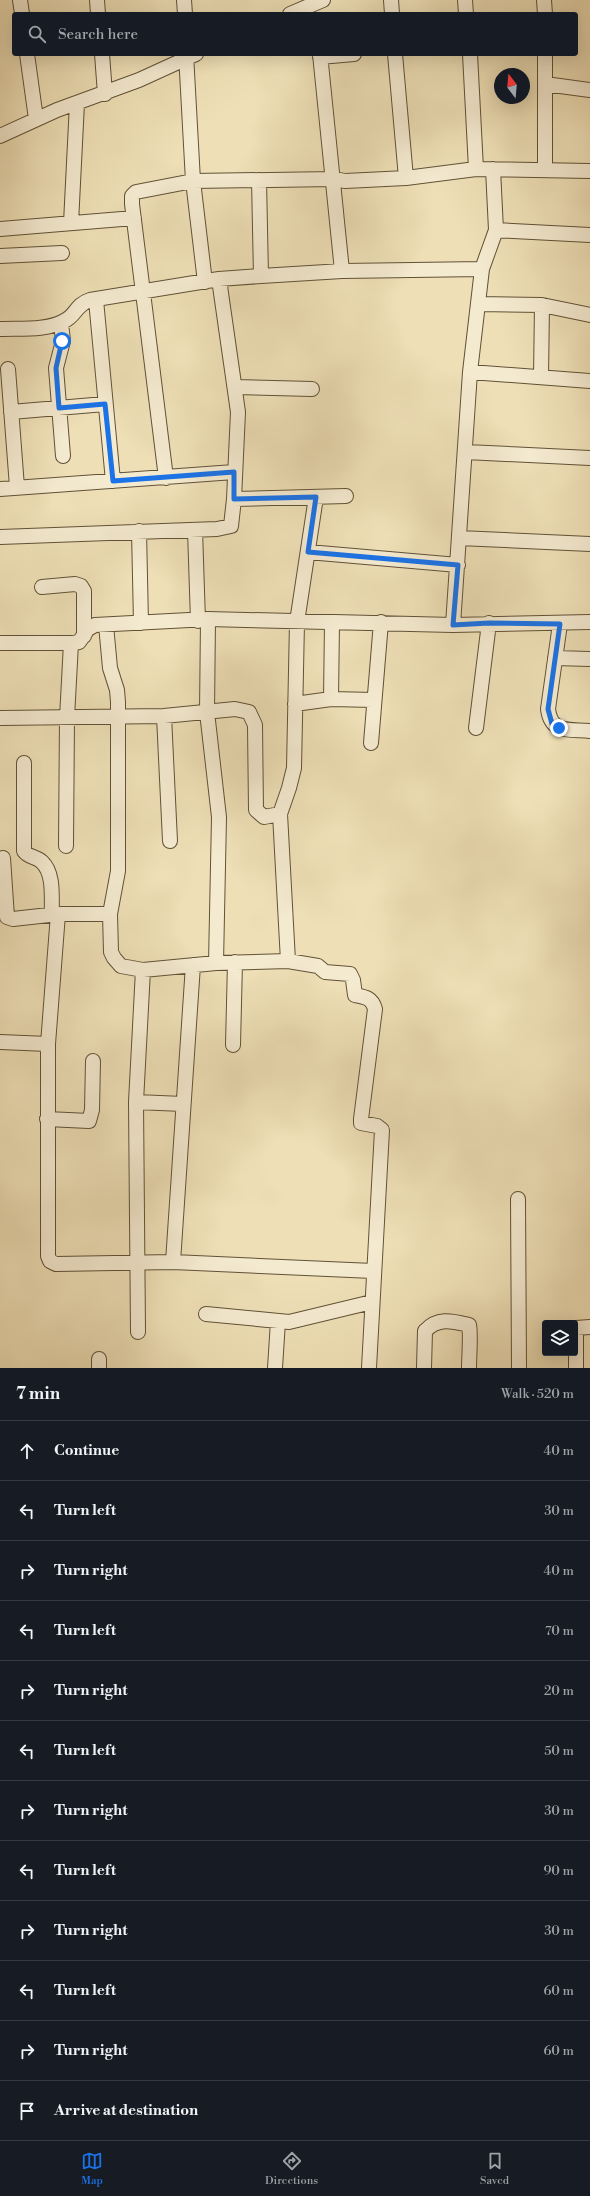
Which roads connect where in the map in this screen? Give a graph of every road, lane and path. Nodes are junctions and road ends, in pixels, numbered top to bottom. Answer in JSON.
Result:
{"nodes":[{"id":1,"x":20,"y":0,"type":"edge"},
{"id":2,"x":97,"y":0,"type":"edge"},
{"id":3,"x":184,"y":0,"type":"edge"},
{"id":4,"x":391,"y":0,"type":"edge"},
{"id":5,"x":465,"y":0,"type":"edge"},
{"id":6,"x":544,"y":0,"type":"edge"},
{"id":7,"x":313,"y":5,"type":"edge"},
{"id":8,"x":22,"y":12,"type":"edge"},
{"id":9,"x":98,"y":12,"type":"edge"},
{"id":10,"x":185,"y":12,"type":"edge"},
{"id":11,"x":295,"y":12,"type":"edge"},
{"id":12,"x":392,"y":12,"type":"edge"},
{"id":13,"x":466,"y":12,"type":"edge"},
{"id":14,"x":545,"y":12,"type":"edge"},
{"id":15,"x":27,"y":56,"type":"edge"},
{"id":16,"x":102,"y":56,"type":"edge"},
{"id":17,"x":190,"y":56,"type":"edge"},
{"id":18,"x":320,"y":56,"type":"edge"},
{"id":19,"x":395,"y":56,"type":"edge"},
{"id":20,"x":470,"y":56,"type":"edge"},
{"id":21,"x":545,"y":56,"type":"edge"},
{"id":22,"x":545,"y":84,"type":"junction"},
{"id":23,"x":590,"y":90,"type":"edge"},
{"id":24,"x":105,"y":94,"type":"junction"},
{"id":25,"x":77,"y":103,"type":"junction"},
{"id":26,"x":36,"y":119,"type":"junction"},
{"id":27,"x":0,"y":136,"type":"edge"},
{"id":28,"x":476,"y":170,"type":"junction"},
{"id":29,"x":494,"y":170,"type":"junction"},
{"id":30,"x":545,"y":170,"type":"junction"},
{"id":31,"x":590,"y":171,"type":"edge"},
{"id":32,"x":406,"y":178,"type":"junction"},
{"id":33,"x":334,"y":179,"type":"junction"},
{"id":34,"x":259,"y":180,"type":"junction"},
{"id":35,"x":193,"y":181,"type":"junction"},
{"id":36,"x":134,"y":218,"type":"junction"},
{"id":37,"x":71,"y":224,"type":"junction"},
{"id":38,"x":0,"y":229,"type":"edge"},
{"id":39,"x":496,"y":230,"type":"junction"},
{"id":40,"x":590,"y":235,"type":"edge"},
{"id":41,"x":62,"y":253,"type":"dead end"},
{"id":42,"x":0,"y":256,"type":"edge"},
{"id":43,"x":482,"y":269,"type":"junction"},
{"id":44,"x":342,"y":271,"type":"junction"},
{"id":45,"x":261,"y":276,"type":"junction"},
{"id":46,"x":219,"y":279,"type":"junction"},
{"id":47,"x":204,"y":282,"type":"junction"},
{"id":48,"x":143,"y":293,"type":"junction"},
{"id":49,"x":96,"y":300,"type":"junction"},
{"id":50,"x":478,"y":304,"type":"junction"},
{"id":51,"x":542,"y":305,"type":"junction"},
{"id":52,"x":590,"y":315,"type":"edge"},
{"id":53,"x":61,"y":323,"type":"junction"},
{"id":54,"x":0,"y":329,"type":"edge"},
{"id":55,"x":8,"y":369,"type":"dead end"},
{"id":56,"x":470,"y":372,"type":"junction"},
{"id":57,"x":541,"y":377,"type":"junction"},
{"id":58,"x":590,"y":381,"type":"edge"},
{"id":59,"x":235,"y":387,"type":"junction"},
{"id":60,"x":312,"y":389,"type":"dead end"},
{"id":61,"x":105,"y":404,"type":"junction"},
{"id":62,"x":59,"y":408,"type":"junction"},
{"id":63,"x":11,"y":412,"type":"junction"},
{"id":64,"x":466,"y":452,"type":"junction"},
{"id":65,"x":63,"y":456,"type":"dead end"},
{"id":66,"x":590,"y":458,"type":"edge"},
{"id":67,"x":234,"y":472,"type":"junction"},
{"id":68,"x":166,"y":478,"type":"junction"},
{"id":69,"x":113,"y":481,"type":"junction"},
{"id":70,"x":17,"y":488,"type":"junction"},
{"id":71,"x":0,"y":489,"type":"edge"},
{"id":72,"x":346,"y":496,"type":"dead end"},
{"id":73,"x":316,"y":497,"type":"junction"},
{"id":74,"x":234,"y":499,"type":"junction"},
{"id":75,"x":194,"y":530,"type":"junction"},
{"id":76,"x":139,"y":531,"type":"junction"},
{"id":77,"x":0,"y":537,"type":"edge"},
{"id":78,"x":460,"y":538,"type":"junction"},
{"id":79,"x":590,"y":544,"type":"edge"},
{"id":80,"x":308,"y":552,"type":"junction"},
{"id":81,"x":458,"y":565,"type":"junction"},
{"id":82,"x":42,"y":587,"type":"dead end"},
{"id":83,"x":203,"y":620,"type":"junction"},
{"id":84,"x":297,"y":622,"type":"junction"},
{"id":85,"x":332,"y":622,"type":"junction"},
{"id":86,"x":381,"y":622,"type":"junction"},
{"id":87,"x":590,"y":622,"type":"edge"},
{"id":88,"x":141,"y":623,"type":"junction"},
{"id":89,"x":489,"y":623,"type":"junction"},
{"id":90,"x":560,"y":624,"type":"junction"},
{"id":91,"x":106,"y":625,"type":"junction"},
{"id":92,"x":453,"y":625,"type":"junction"},
{"id":93,"x":84,"y":636,"type":"junction"},
{"id":94,"x":0,"y":643,"type":"edge"},
{"id":95,"x":71,"y":644,"type":"junction"},
{"id":96,"x":555,"y":658,"type":"junction"},
{"id":97,"x":590,"y":658,"type":"edge"},
{"id":98,"x":331,"y":699,"type":"junction"},
{"id":99,"x":374,"y":700,"type":"junction"},
{"id":100,"x":295,"y":704,"type":"junction"},
{"id":101,"x":207,"y":712,"type":"junction"},
{"id":102,"x":164,"y":716,"type":"junction"},
{"id":103,"x":0,"y":718,"type":"edge"},
{"id":104,"x":67,"y":718,"type":"junction"},
{"id":105,"x":118,"y":718,"type":"junction"},
{"id":106,"x":476,"y":728,"type":"dead end"},
{"id":107,"x":590,"y":731,"type":"edge"},
{"id":108,"x":371,"y":742,"type":"dead end"},
{"id":109,"x":24,"y":763,"type":"dead end"},
{"id":110,"x":280,"y":814,"type":"junction"},
{"id":111,"x":170,"y":841,"type":"dead end"},
{"id":112,"x":66,"y":846,"type":"dead end"},
{"id":113,"x":27,"y":856,"type":"junction"},
{"id":114,"x":1,"y":858,"type":"edge"},
{"id":115,"x":110,"y":914,"type":"junction"},
{"id":116,"x":55,"y":915,"type":"junction"},
{"id":117,"x":288,"y":961,"type":"junction"},
{"id":118,"x":235,"y":962,"type":"junction"},
{"id":119,"x":216,"y":963,"type":"junction"},
{"id":120,"x":193,"y":965,"type":"junction"},
{"id":121,"x":143,"y":970,"type":"junction"},
{"id":122,"x":0,"y":1042,"type":"edge"},
{"id":123,"x":48,"y":1044,"type":"junction"},
{"id":124,"x":233,"y":1045,"type":"dead end"},
{"id":125,"x":93,"y":1061,"type":"dead end"},
{"id":126,"x":136,"y":1102,"type":"junction"},
{"id":127,"x":183,"y":1104,"type":"junction"},
{"id":128,"x":47,"y":1119,"type":"junction"},
{"id":129,"x":518,"y":1199,"type":"dead end"},
{"id":130,"x":138,"y":1262,"type":"junction"},
{"id":131,"x":173,"y":1262,"type":"junction"},
{"id":132,"x":373,"y":1271,"type":"junction"},
{"id":133,"x":372,"y":1302,"type":"junction"},
{"id":134,"x":206,"y":1314,"type":"dead end"},
{"id":135,"x":278,"y":1321,"type":"junction"},
{"id":136,"x":590,"y":1327,"type":"edge"},
{"id":137,"x":138,"y":1332,"type":"dead end"},
{"id":138,"x":275,"y":1368,"type":"edge"},
{"id":139,"x":370,"y":1368,"type":"edge"},
{"id":140,"x":424,"y":1368,"type":"edge"},
{"id":141,"x":469,"y":1368,"type":"edge"},
{"id":142,"x":519,"y":1368,"type":"edge"},
{"id":143,"x":576,"y":1368,"type":"edge"}],
"edges":[{"from":1,"to":8,"type":"street"},
{"from":2,"to":9,"type":"street"},
{"from":3,"to":10,"type":"street"},
{"from":4,"to":12,"type":"street"},
{"from":5,"to":13,"type":"street"},
{"from":6,"to":14,"type":"street"},
{"from":7,"to":11,"type":"street"},
{"from":15,"to":26,"type":"street"},
{"from":16,"to":24,"type":"street"},
{"from":17,"to":24,"type":"street"},
{"from":17,"to":35,"type":"street"},
{"from":18,"to":33,"type":"street"},
{"from":19,"to":32,"type":"street"},
{"from":20,"to":28,"type":"street"},
{"from":21,"to":22,"type":"street"},
{"from":22,"to":23,"type":"street"},
{"from":22,"to":30,"type":"street"},
{"from":24,"to":25,"type":"street"},
{"from":25,"to":26,"type":"street"},
{"from":25,"to":37,"type":"street"},
{"from":26,"to":27,"type":"street"},
{"from":28,"to":29,"type":"street"},
{"from":28,"to":32,"type":"street"},
{"from":29,"to":30,"type":"street"},
{"from":29,"to":39,"type":"street"},
{"from":30,"to":31,"type":"street"},
{"from":32,"to":33,"type":"street"},
{"from":33,"to":34,"type":"street"},
{"from":33,"to":44,"type":"street"},
{"from":34,"to":35,"type":"street"},
{"from":34,"to":45,"type":"street"},
{"from":35,"to":36,"type":"street"},
{"from":35,"to":47,"type":"street"},
{"from":36,"to":37,"type":"street"},
{"from":36,"to":48,"type":"street"},
{"from":37,"to":38,"type":"street"},
{"from":39,"to":40,"type":"street"},
{"from":39,"to":43,"type":"street"},
{"from":41,"to":42,"type":"street"},
{"from":43,"to":44,"type":"street"},
{"from":43,"to":50,"type":"street"},
{"from":44,"to":45,"type":"street"},
{"from":45,"to":46,"type":"street"},
{"from":46,"to":47,"type":"street"},
{"from":46,"to":59,"type":"street"},
{"from":47,"to":48,"type":"street"},
{"from":48,"to":49,"type":"street"},
{"from":48,"to":68,"type":"street"},
{"from":49,"to":53,"type":"street"},
{"from":49,"to":61,"type":"street"},
{"from":50,"to":51,"type":"street"},
{"from":50,"to":56,"type":"street"},
{"from":51,"to":52,"type":"street"},
{"from":51,"to":57,"type":"street"},
{"from":53,"to":54,"type":"street"},
{"from":53,"to":62,"type":"street"},
{"from":55,"to":63,"type":"street"},
{"from":56,"to":57,"type":"street"},
{"from":56,"to":64,"type":"street"},
{"from":57,"to":58,"type":"street"},
{"from":59,"to":60,"type":"street"},
{"from":59,"to":67,"type":"street"},
{"from":61,"to":62,"type":"street"},
{"from":61,"to":69,"type":"street"},
{"from":62,"to":63,"type":"street"},
{"from":62,"to":65,"type":"street"},
{"from":63,"to":70,"type":"street"},
{"from":64,"to":66,"type":"street"},
{"from":64,"to":78,"type":"street"},
{"from":67,"to":68,"type":"street"},
{"from":67,"to":74,"type":"street"},
{"from":68,"to":69,"type":"street"},
{"from":69,"to":70,"type":"street"},
{"from":70,"to":71,"type":"street"},
{"from":72,"to":73,"type":"street"},
{"from":73,"to":74,"type":"street"},
{"from":73,"to":80,"type":"street"},
{"from":74,"to":75,"type":"street"},
{"from":75,"to":76,"type":"street"},
{"from":75,"to":83,"type":"street"},
{"from":76,"to":77,"type":"street"},
{"from":76,"to":88,"type":"street"},
{"from":78,"to":79,"type":"street"},
{"from":78,"to":81,"type":"street"},
{"from":80,"to":81,"type":"street"},
{"from":80,"to":84,"type":"street"},
{"from":81,"to":92,"type":"street"},
{"from":82,"to":93,"type":"street"},
{"from":83,"to":84,"type":"street"},
{"from":83,"to":88,"type":"street"},
{"from":83,"to":101,"type":"street"},
{"from":84,"to":85,"type":"street"},
{"from":84,"to":100,"type":"street"},
{"from":85,"to":86,"type":"street"},
{"from":85,"to":98,"type":"street"},
{"from":86,"to":92,"type":"street"},
{"from":86,"to":99,"type":"street"},
{"from":87,"to":90,"type":"street"},
{"from":88,"to":91,"type":"street"},
{"from":89,"to":90,"type":"street"},
{"from":89,"to":92,"type":"street"},
{"from":89,"to":106,"type":"street"},
{"from":90,"to":96,"type":"street"},
{"from":91,"to":93,"type":"street"},
{"from":91,"to":105,"type":"street"},
{"from":93,"to":95,"type":"street"},
{"from":94,"to":95,"type":"street"},
{"from":95,"to":104,"type":"street"},
{"from":96,"to":97,"type":"street"},
{"from":96,"to":107,"type":"street"},
{"from":98,"to":99,"type":"street"},
{"from":98,"to":100,"type":"street"},
{"from":99,"to":108,"type":"street"},
{"from":100,"to":110,"type":"street"},
{"from":101,"to":102,"type":"street"},
{"from":101,"to":110,"type":"street"},
{"from":101,"to":119,"type":"street"},
{"from":102,"to":105,"type":"street"},
{"from":102,"to":111,"type":"street"},
{"from":103,"to":104,"type":"street"},
{"from":104,"to":105,"type":"street"},
{"from":104,"to":112,"type":"street"},
{"from":105,"to":115,"type":"street"},
{"from":109,"to":113,"type":"street"},
{"from":110,"to":117,"type":"street"},
{"from":113,"to":114,"type":"street"},
{"from":113,"to":116,"type":"street"},
{"from":114,"to":116,"type":"street"},
{"from":115,"to":116,"type":"street"},
{"from":115,"to":121,"type":"street"},
{"from":116,"to":123,"type":"street"},
{"from":117,"to":118,"type":"street"},
{"from":117,"to":132,"type":"street"},
{"from":118,"to":119,"type":"street"},
{"from":118,"to":124,"type":"street"},
{"from":119,"to":120,"type":"street"},
{"from":120,"to":121,"type":"street"},
{"from":120,"to":127,"type":"street"},
{"from":121,"to":126,"type":"street"},
{"from":122,"to":123,"type":"street"},
{"from":123,"to":128,"type":"street"},
{"from":125,"to":128,"type":"street"},
{"from":126,"to":127,"type":"street"},
{"from":126,"to":130,"type":"street"},
{"from":127,"to":131,"type":"street"},
{"from":128,"to":130,"type":"street"},
{"from":129,"to":142,"type":"street"},
{"from":130,"to":131,"type":"street"},
{"from":130,"to":137,"type":"street"},
{"from":131,"to":132,"type":"street"},
{"from":132,"to":133,"type":"street"},
{"from":133,"to":135,"type":"street"},
{"from":133,"to":139,"type":"street"},
{"from":134,"to":135,"type":"street"},
{"from":135,"to":138,"type":"street"},
{"from":136,"to":143,"type":"street"},
{"from":140,"to":141,"type":"street"}]}
